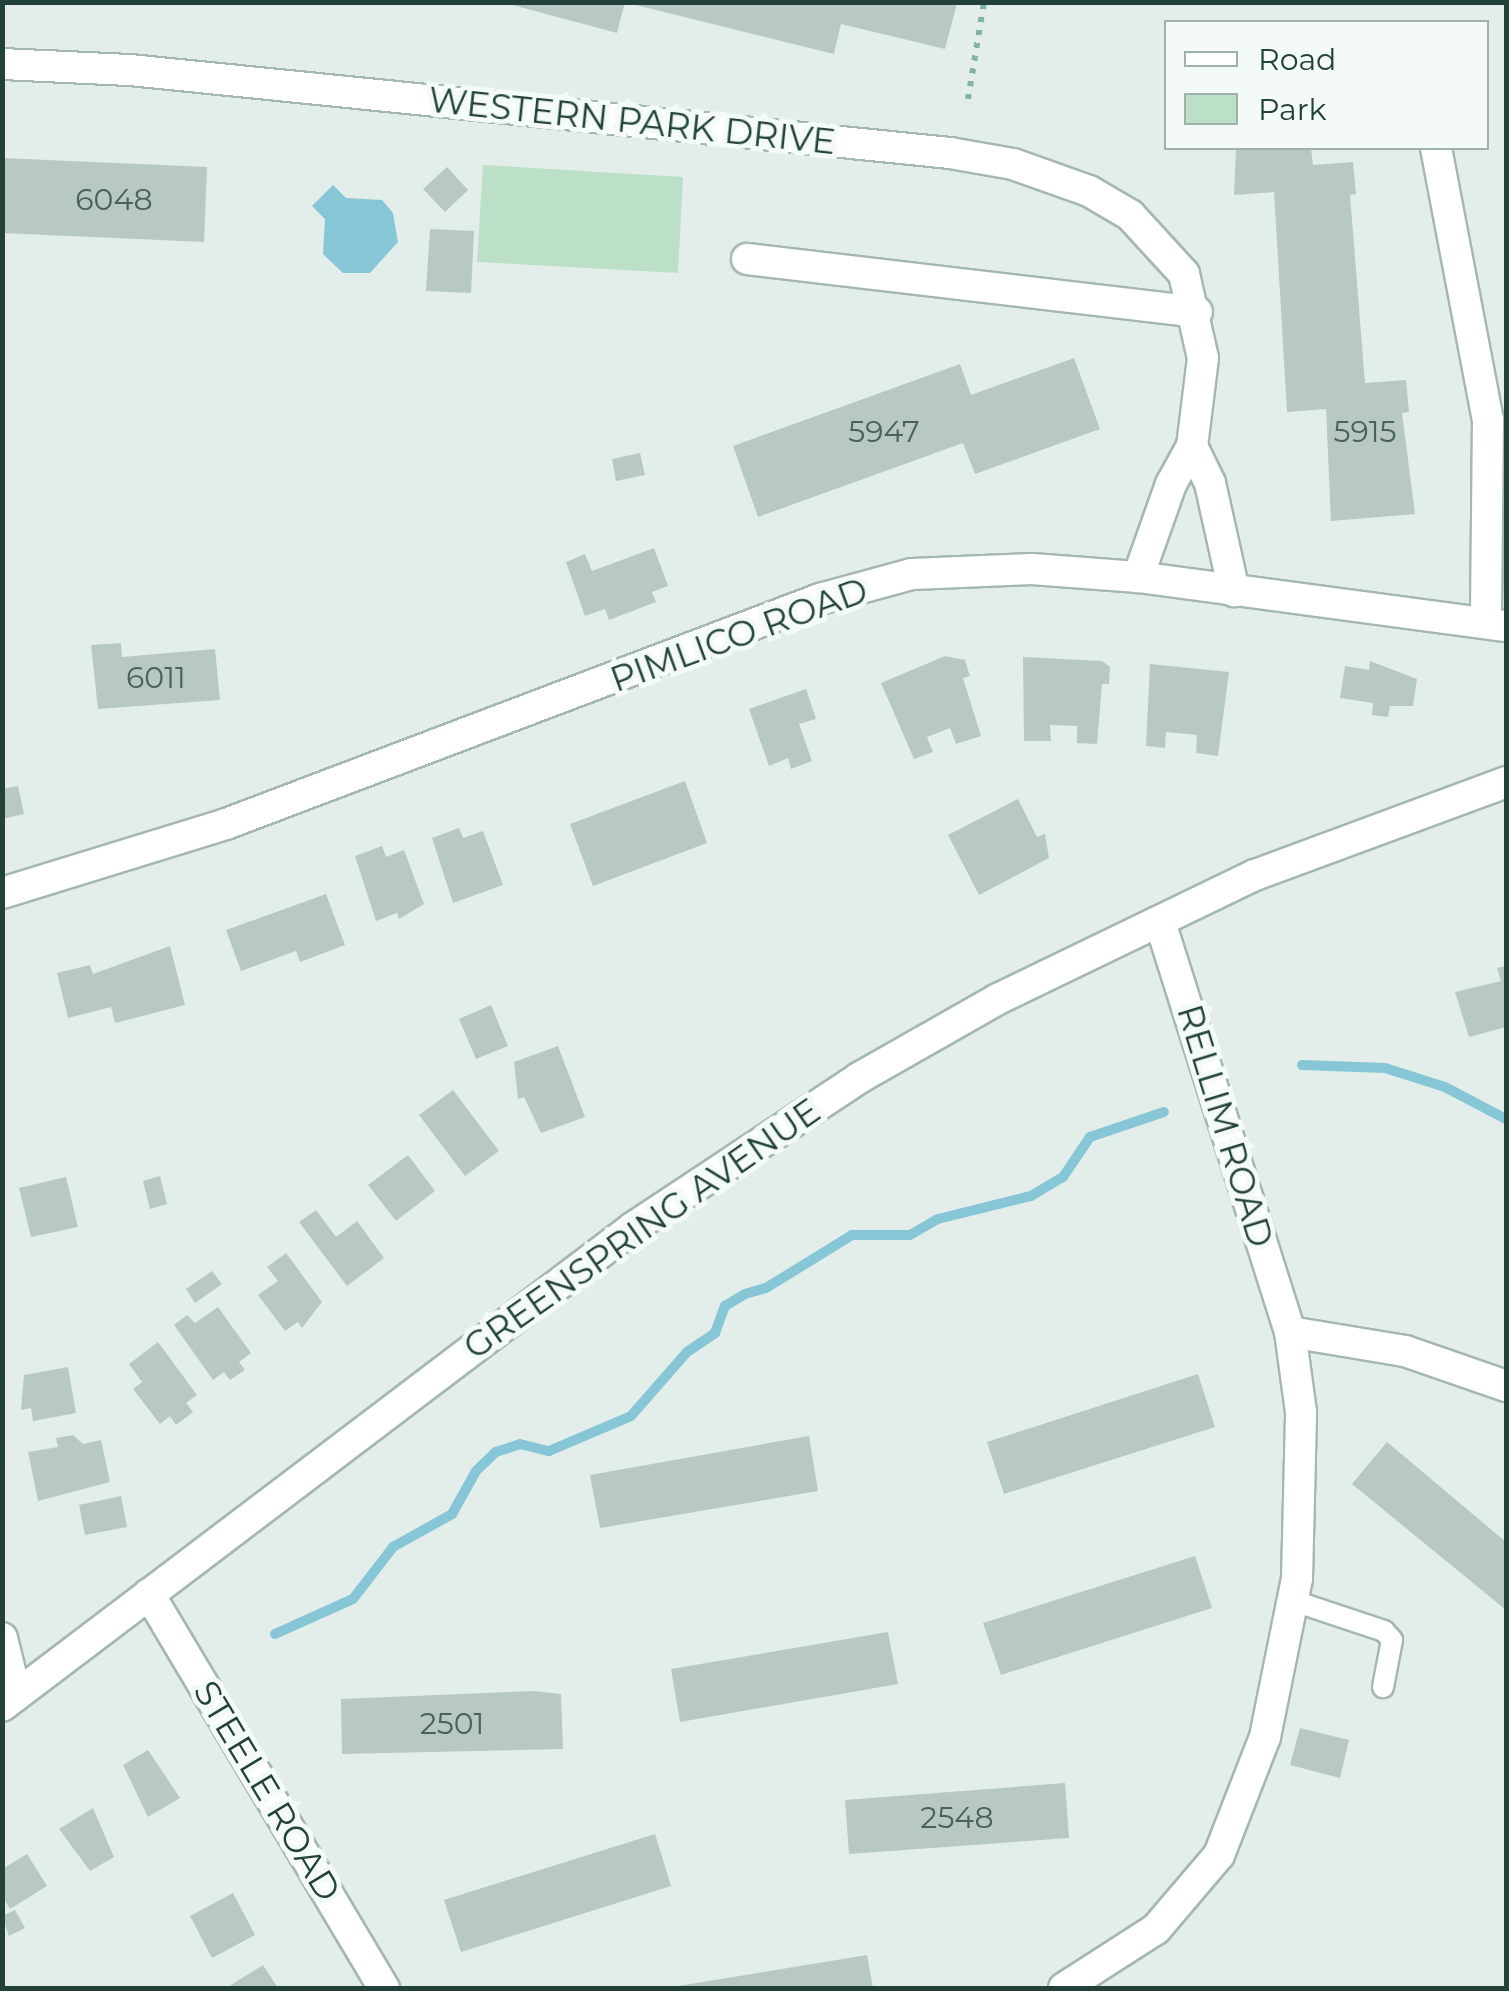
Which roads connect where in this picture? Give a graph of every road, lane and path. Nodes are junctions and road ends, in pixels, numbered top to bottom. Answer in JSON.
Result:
{"nodes":[{"id":1,"x":984,"y":2,"type":"edge"},
{"id":2,"x":2,"y":64,"type":"edge"},
{"id":3,"x":968,"y":99,"type":"dead end"},
{"id":4,"x":1436,"y":150,"type":"edge"},
{"id":5,"x":747,"y":259,"type":"dead end"},
{"id":6,"x":1197,"y":312,"type":"junction"},
{"id":7,"x":1192,"y":446,"type":"junction"},
{"id":8,"x":1138,"y":577,"type":"junction"},
{"id":9,"x":1234,"y":591,"type":"junction"},
{"id":10,"x":1496,"y":624,"type":"edge"},
{"id":11,"x":1506,"y":782,"type":"edge"},
{"id":12,"x":2,"y":893,"type":"edge"},
{"id":13,"x":1160,"y":920,"type":"junction"},
{"id":14,"x":1290,"y":1332,"type":"junction"},
{"id":15,"x":1506,"y":1386,"type":"edge"},
{"id":16,"x":149,"y":1594,"type":"junction"},
{"id":17,"x":1294,"y":1601,"type":"junction"},
{"id":18,"x":2,"y":1638,"type":"edge"},
{"id":19,"x":1383,"y":1686,"type":"dead end"},
{"id":20,"x":9,"y":1701,"type":"edge"},
{"id":21,"x":384,"y":1988,"type":"edge"},
{"id":22,"x":1064,"y":1988,"type":"edge"}],
"edges":[{"from":1,"to":3,"type":"path"},
{"from":2,"to":6,"type":"street","name":"WESTERN PARK DRIVE"},
{"from":4,"to":10,"type":"street"},
{"from":5,"to":6,"type":"street"},
{"from":6,"to":7,"type":"street","name":"WESTERN PARK DRIVE"},
{"from":7,"to":8,"type":"street","name":"WESTERN PARK DRIVE"},
{"from":7,"to":9,"type":"street"},
{"from":8,"to":9,"type":"street","name":"PIMLICO ROAD"},
{"from":8,"to":12,"type":"street","name":"PIMLICO ROAD"},
{"from":9,"to":10,"type":"street","name":"PIMLICO ROAD"},
{"from":11,"to":13,"type":"street","name":"GREENSPRING AVENUE"},
{"from":13,"to":14,"type":"street","name":"RELLIM ROAD"},
{"from":13,"to":16,"type":"street","name":"GREENSPRING AVENUE"},
{"from":14,"to":15,"type":"street"},
{"from":14,"to":17,"type":"street","name":"RELLIM ROAD"},
{"from":16,"to":20,"type":"street","name":"GREENSPRING AVENUE"},
{"from":16,"to":21,"type":"street","name":"STEELE ROAD"},
{"from":17,"to":19,"type":"lane"},
{"from":17,"to":22,"type":"street","name":"RELLIM ROAD"},
{"from":18,"to":20,"type":"street"}]}
